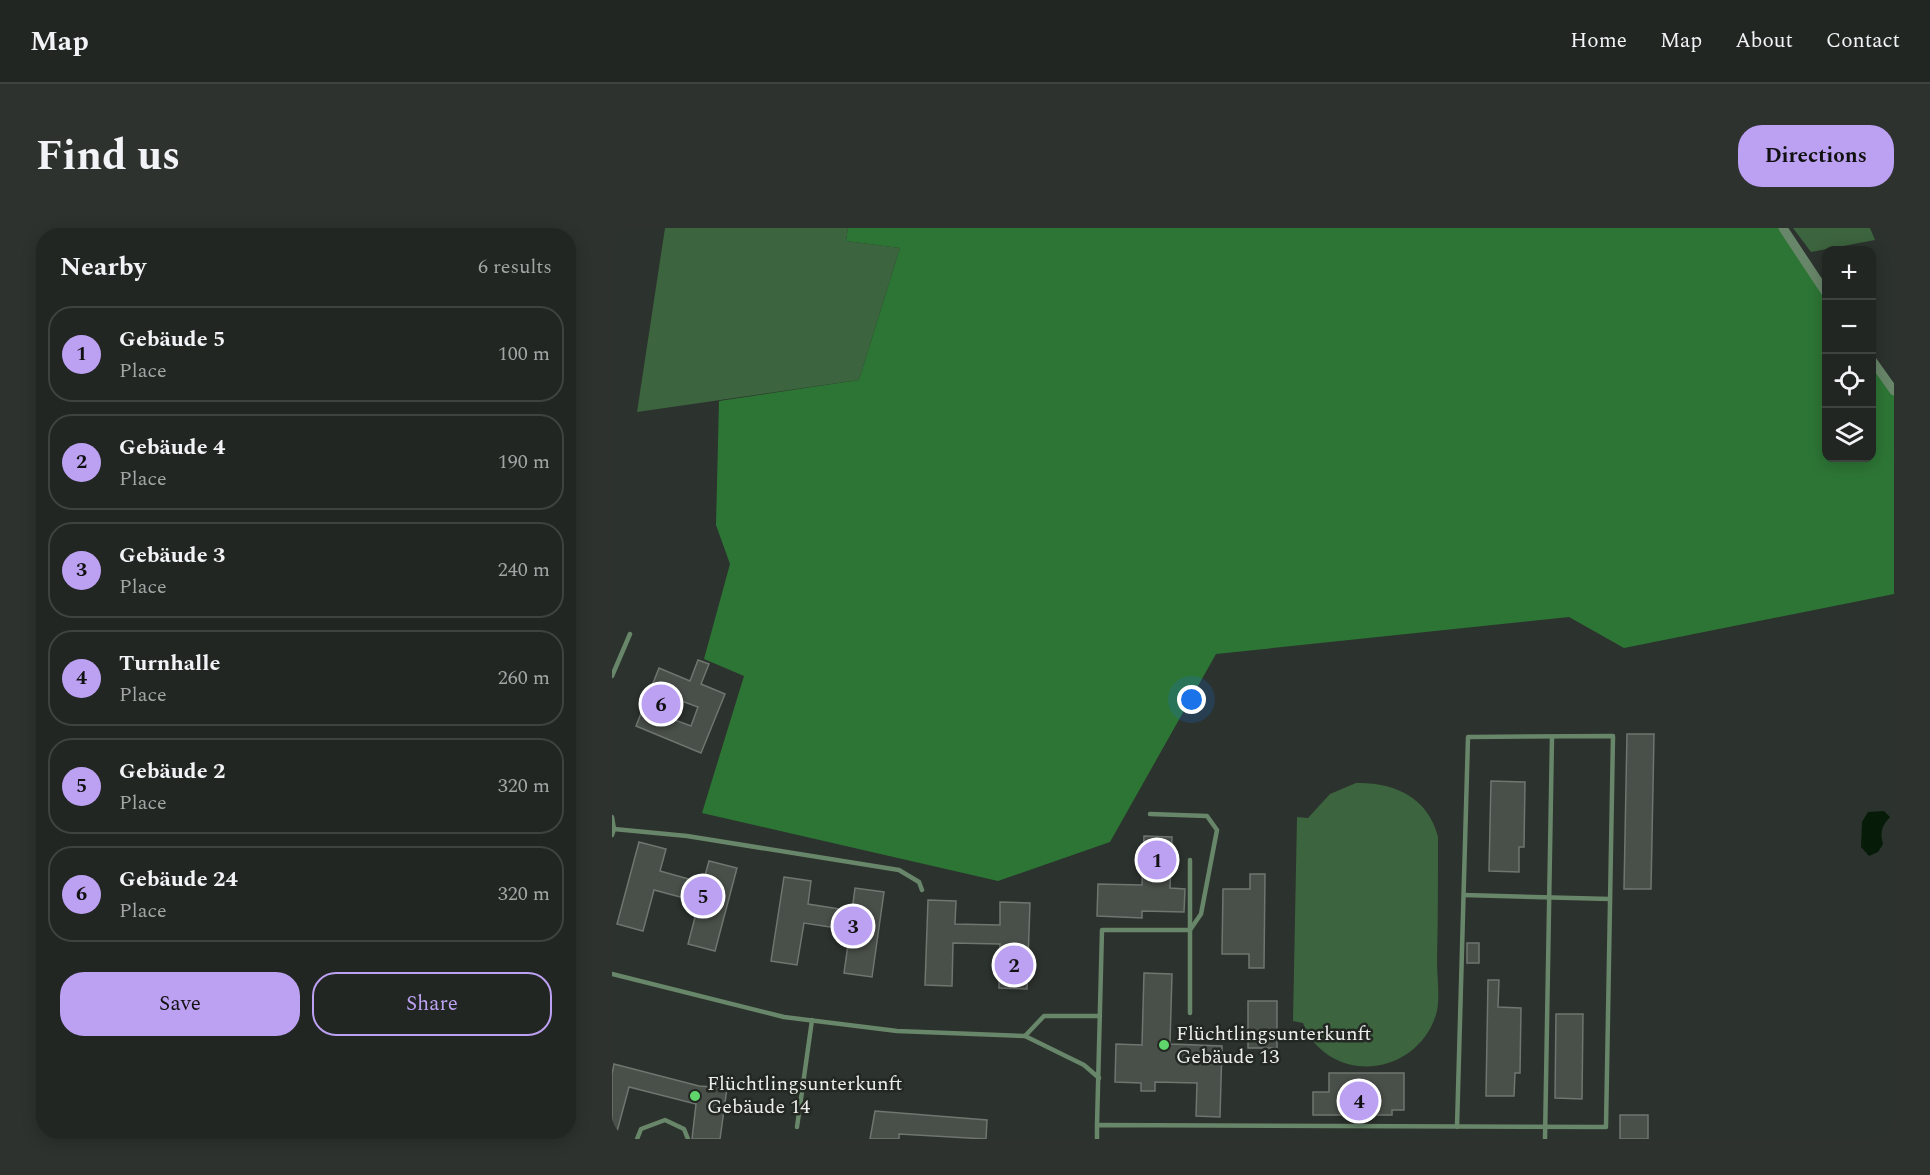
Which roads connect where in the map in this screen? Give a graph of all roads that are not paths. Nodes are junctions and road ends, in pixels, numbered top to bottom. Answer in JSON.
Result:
{"nodes":[{"id":1,"x":1783,"y":228,"type":"edge"},
{"id":2,"x":1822,"y":286,"type":"edge"},
{"id":3,"x":1876,"y":366,"type":"edge"},
{"id":4,"x":1894,"y":391,"type":"edge"},
{"id":5,"x":630,"y":634,"type":"dead end"},
{"id":6,"x":612,"y":676,"type":"edge"},
{"id":7,"x":1552,"y":737,"type":"junction"},
{"id":8,"x":1150,"y":814,"type":"dead end"},
{"id":9,"x":612,"y":817,"type":"edge"},
{"id":10,"x":613,"y":832,"type":"edge"},
{"id":11,"x":1190,"y":860,"type":"dead end"},
{"id":12,"x":922,"y":890,"type":"dead end"},
{"id":13,"x":1464,"y":895,"type":"junction"},
{"id":14,"x":1548,"y":898,"type":"junction"},
{"id":15,"x":1610,"y":900,"type":"junction"},
{"id":16,"x":1190,"y":930,"type":"junction"},
{"id":17,"x":612,"y":974,"type":"edge"},
{"id":18,"x":1190,"y":1013,"type":"dead end"},
{"id":19,"x":1100,"y":1016,"type":"junction"},
{"id":20,"x":812,"y":1020,"type":"junction"},
{"id":21,"x":1025,"y":1036,"type":"junction"},
{"id":22,"x":1098,"y":1078,"type":"junction"},
{"id":23,"x":1097,"y":1125,"type":"junction"},
{"id":24,"x":797,"y":1127,"type":"dead end"},
{"id":25,"x":1457,"y":1127,"type":"junction"},
{"id":26,"x":1546,"y":1127,"type":"junction"},
{"id":27,"x":637,"y":1139,"type":"edge"},
{"id":28,"x":688,"y":1139,"type":"edge"},
{"id":29,"x":1097,"y":1139,"type":"edge"},
{"id":30,"x":1545,"y":1139,"type":"edge"}],
"edges":[{"from":1,"to":2,"type":"street"},
{"from":3,"to":4,"type":"street"},
{"from":5,"to":6,"type":"lane"},
{"from":7,"to":13,"type":"lane"},
{"from":7,"to":14,"type":"lane"},
{"from":7,"to":15,"type":"lane"},
{"from":8,"to":16,"type":"lane"},
{"from":9,"to":10,"type":"lane"},
{"from":10,"to":12,"type":"lane"},
{"from":11,"to":16,"type":"lane"},
{"from":13,"to":14,"type":"lane"},
{"from":13,"to":25,"type":"lane"},
{"from":14,"to":15,"type":"lane"},
{"from":14,"to":26,"type":"lane"},
{"from":15,"to":26,"type":"lane"},
{"from":16,"to":18,"type":"lane"},
{"from":16,"to":19,"type":"lane"},
{"from":17,"to":20,"type":"lane"},
{"from":19,"to":21,"type":"lane"},
{"from":19,"to":22,"type":"lane"},
{"from":20,"to":21,"type":"lane"},
{"from":20,"to":24,"type":"lane"},
{"from":21,"to":22,"type":"lane"},
{"from":22,"to":23,"type":"lane"},
{"from":23,"to":25,"type":"lane"},
{"from":23,"to":29,"type":"lane"},
{"from":25,"to":26,"type":"lane"},
{"from":26,"to":30,"type":"lane"},
{"from":27,"to":28,"type":"lane"}]}
